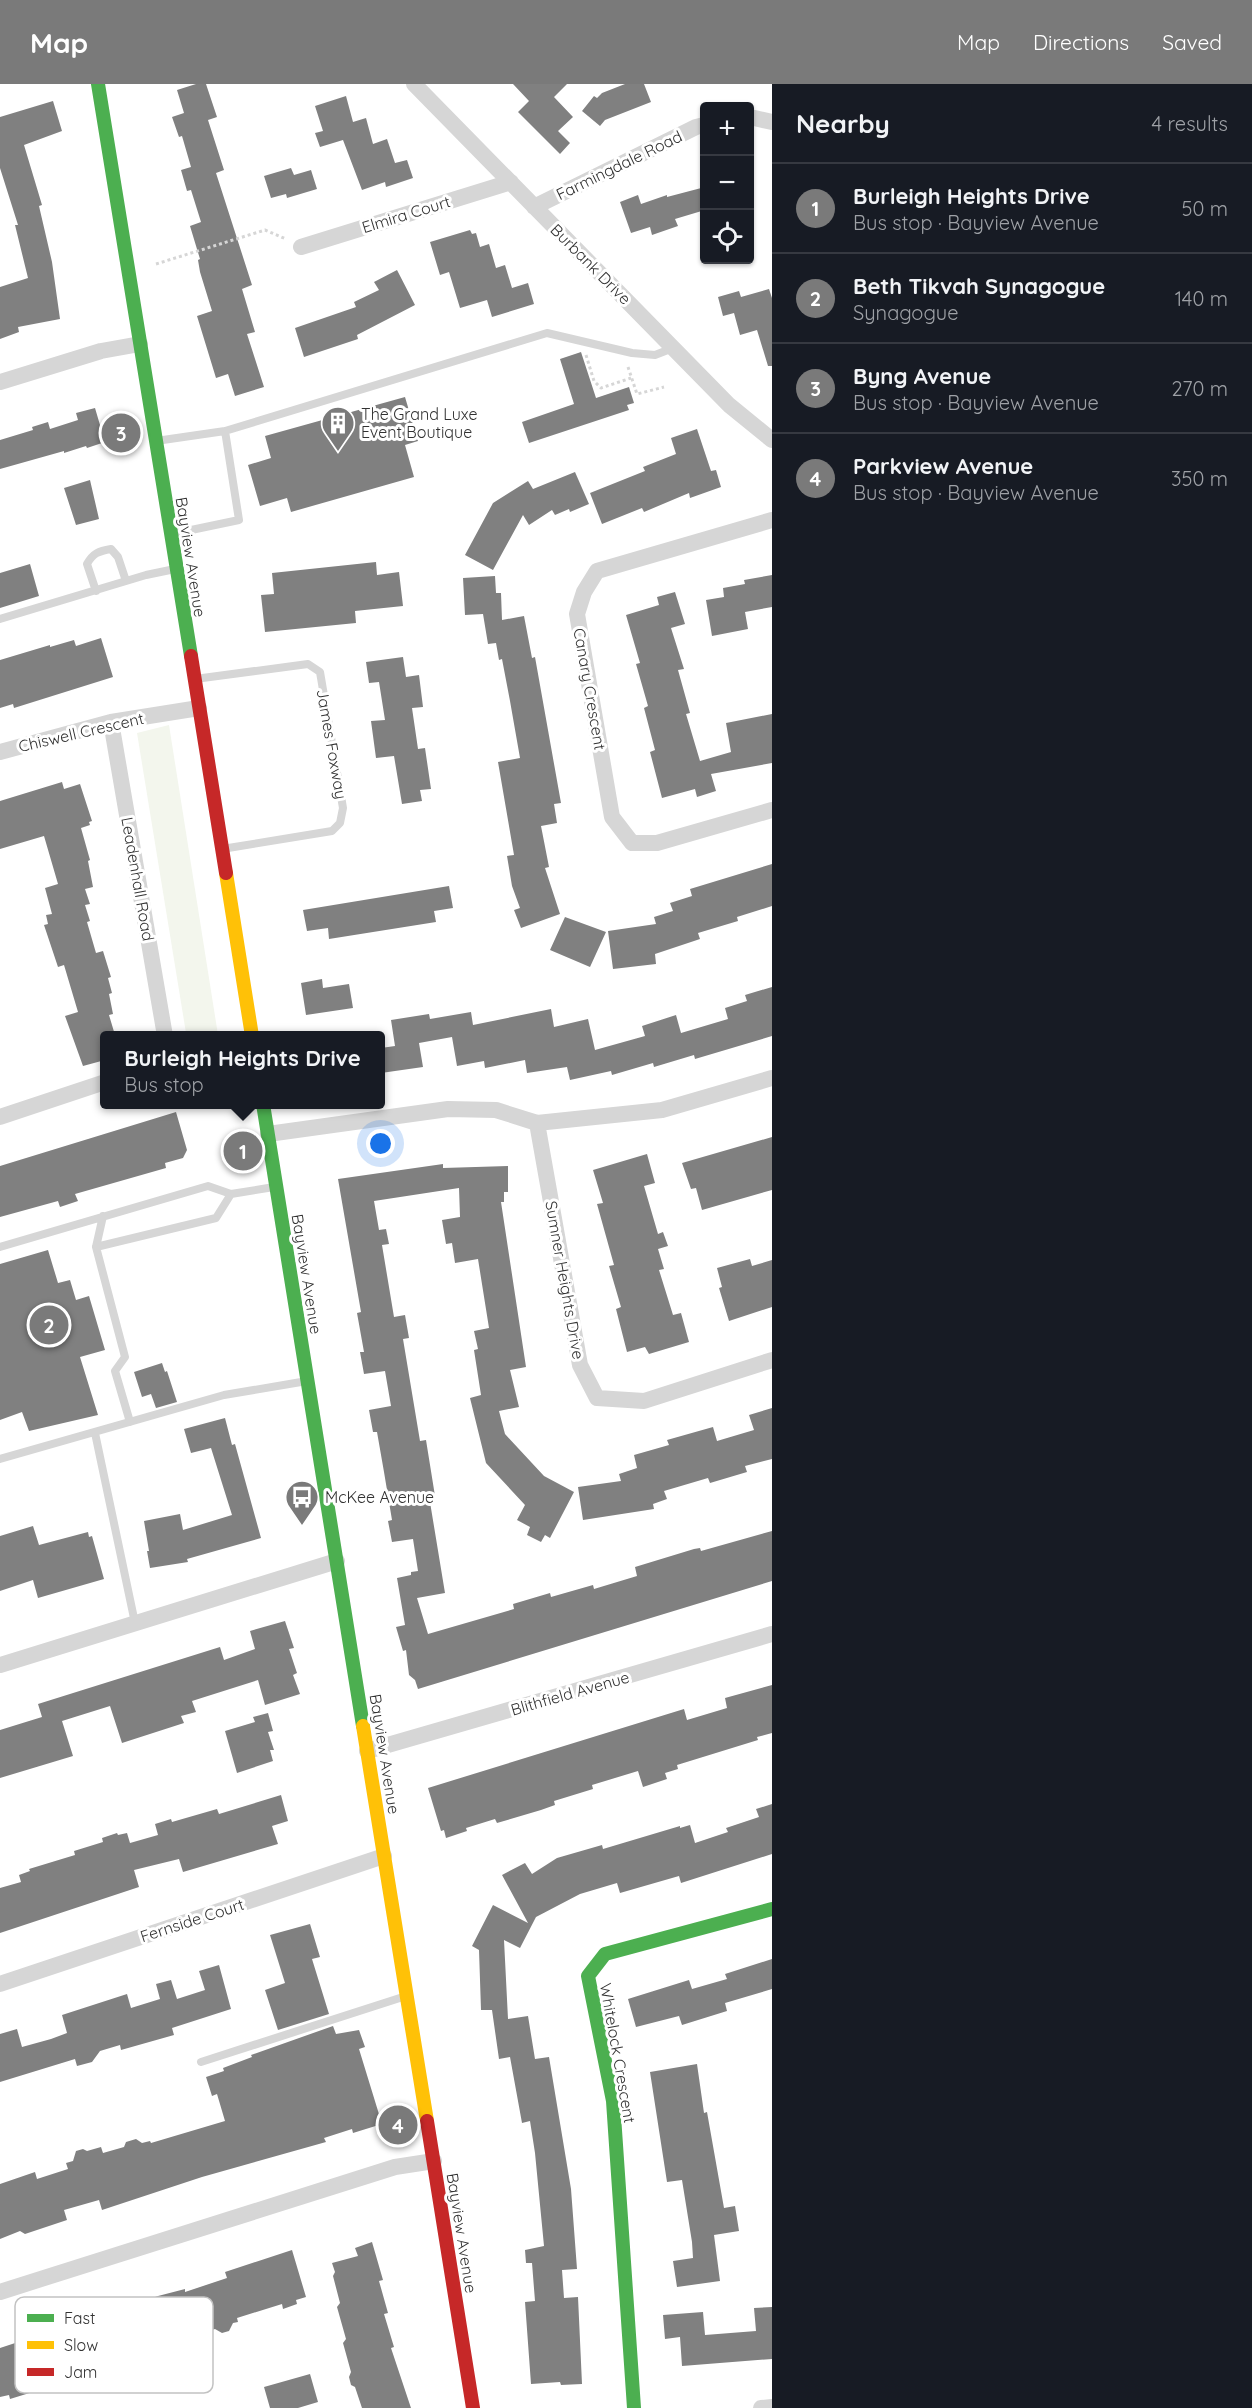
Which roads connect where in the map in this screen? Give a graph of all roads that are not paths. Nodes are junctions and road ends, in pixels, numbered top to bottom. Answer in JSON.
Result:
{"nodes":[{"id":1,"x":98,"y":84,"type":"edge"},
{"id":2,"x":414,"y":84,"type":"edge"},
{"id":3,"x":754,"y":118,"type":"edge"},
{"id":4,"x":772,"y":122,"type":"edge"},
{"id":5,"x":700,"y":126,"type":"edge"},
{"id":6,"x":510,"y":182,"type":"junction"},
{"id":7,"x":534,"y":207,"type":"junction"},
{"id":8,"x":301,"y":247,"type":"road end"},
{"id":9,"x":140,"y":344,"type":"junction"},
{"id":10,"x":673,"y":348,"type":"junction"},
{"id":11,"x":0,"y":382,"type":"edge"},
{"id":12,"x":225,"y":431,"type":"junction"},
{"id":13,"x":772,"y":440,"type":"edge"},
{"id":14,"x":156,"y":441,"type":"junction"},
{"id":15,"x":772,"y":520,"type":"edge"},
{"id":16,"x":171,"y":534,"type":"junction"},
{"id":17,"x":176,"y":569,"type":"junction"},
{"id":18,"x":126,"y":581,"type":"junction"},
{"id":19,"x":96,"y":591,"type":"junction"},
{"id":20,"x":0,"y":619,"type":"edge"},
{"id":21,"x":194,"y":679,"type":"junction"},
{"id":22,"x":199,"y":708,"type":"junction"},
{"id":23,"x":111,"y":722,"type":"junction"},
{"id":24,"x":0,"y":752,"type":"edge"},
{"id":25,"x":772,"y":810,"type":"edge"},
{"id":26,"x":222,"y":849,"type":"junction"},
{"id":27,"x":164,"y":1031,"type":"edge"},
{"id":28,"x":251,"y":1031,"type":"edge"},
{"id":29,"x":772,"y":1078,"type":"edge"},
{"id":30,"x":100,"y":1084,"type":"edge"},
{"id":31,"x":264,"y":1109,"type":"edge"},
{"id":32,"x":0,"y":1117,"type":"edge"},
{"id":33,"x":537,"y":1123,"type":"junction"},
{"id":34,"x":268,"y":1134,"type":"junction"},
{"id":35,"x":276,"y":1187,"type":"junction"},
{"id":36,"x":231,"y":1194,"type":"junction"},
{"id":37,"x":103,"y":1216,"type":"junction"},
{"id":38,"x":0,"y":1246,"type":"edge"},
{"id":39,"x":96,"y":1247,"type":"junction"},
{"id":40,"x":772,"y":1360,"type":"edge"},
{"id":41,"x":308,"y":1380,"type":"junction"},
{"id":42,"x":130,"y":1422,"type":"junction"},
{"id":43,"x":95,"y":1433,"type":"junction"},
{"id":44,"x":0,"y":1459,"type":"edge"},
{"id":45,"x":337,"y":1561,"type":"junction"},
{"id":46,"x":135,"y":1623,"type":"junction"},
{"id":47,"x":772,"y":1634,"type":"edge"},
{"id":48,"x":0,"y":1665,"type":"edge"},
{"id":49,"x":368,"y":1751,"type":"junction"},
{"id":50,"x":384,"y":1856,"type":"junction"},
{"id":51,"x":772,"y":1909,"type":"edge"},
{"id":52,"x":0,"y":1984,"type":"edge"},
{"id":53,"x":407,"y":1996,"type":"junction"},
{"id":54,"x":201,"y":2062,"type":"dead end"},
{"id":55,"x":434,"y":2162,"type":"junction"},
{"id":56,"x":0,"y":2292,"type":"edge"},
{"id":57,"x":772,"y":2407,"type":"edge"},
{"id":58,"x":473,"y":2408,"type":"edge"},
{"id":59,"x":634,"y":2408,"type":"edge"},
{"id":60,"x":761,"y":2408,"type":"edge"}],
"edges":[{"from":1,"to":9,"type":"main road","name":"Bayview Avenue"},
{"from":2,"to":6,"type":"street","name":"Burbank Drive"},
{"from":3,"to":4,"type":"street"},
{"from":5,"to":7,"type":"street","name":"Farmingdale Road"},
{"from":6,"to":7,"type":"street","name":"Burbank Drive"},
{"from":6,"to":8,"type":"street","name":"Elmira Court"},
{"from":7,"to":10,"type":"street","name":"Burbank Drive"},
{"from":9,"to":11,"type":"street"},
{"from":9,"to":14,"type":"main road","name":"Bayview Avenue"},
{"from":10,"to":12,"type":"lane"},
{"from":10,"to":13,"type":"street","name":"Burbank Drive"},
{"from":12,"to":14,"type":"lane"},
{"from":12,"to":16,"type":"lane"},
{"from":14,"to":16,"type":"main road","name":"Bayview Avenue"},
{"from":15,"to":25,"type":"street","name":"Canary Crescent"},
{"from":16,"to":17,"type":"main road","name":"Bayview Avenue"},
{"from":17,"to":18,"type":"lane"},
{"from":17,"to":21,"type":"main road","name":"Bayview Avenue"},
{"from":18,"to":19,"type":"lane"},
{"from":18,"to":19,"type":"lane"},
{"from":19,"to":20,"type":"lane"},
{"from":21,"to":22,"type":"main road","name":"Bayview Avenue"},
{"from":21,"to":26,"type":"lane","name":"James Foxway"},
{"from":22,"to":23,"type":"street","name":"Chiswell Crescent"},
{"from":22,"to":26,"type":"main road","name":"Bayview Avenue"},
{"from":23,"to":24,"type":"street","name":"Chiswell Crescent"},
{"from":23,"to":27,"type":"street","name":"Leadenhall Road"},
{"from":26,"to":28,"type":"main road","name":"Bayview Avenue"},
{"from":29,"to":33,"type":"street"},
{"from":30,"to":32,"type":"street"},
{"from":31,"to":34,"type":"main road","name":"Bayview Avenue"},
{"from":33,"to":34,"type":"street"},
{"from":33,"to":40,"type":"street","name":"Sumner Heights Drive"},
{"from":34,"to":35,"type":"main road","name":"Bayview Avenue"},
{"from":35,"to":36,"type":"lane"},
{"from":35,"to":41,"type":"main road","name":"Bayview Avenue"},
{"from":36,"to":37,"type":"lane"},
{"from":36,"to":39,"type":"lane"},
{"from":37,"to":38,"type":"lane"},
{"from":37,"to":39,"type":"lane"},
{"from":39,"to":42,"type":"lane"},
{"from":41,"to":42,"type":"lane"},
{"from":41,"to":45,"type":"main road","name":"Bayview Avenue"},
{"from":42,"to":43,"type":"lane"},
{"from":43,"to":44,"type":"lane"},
{"from":43,"to":46,"type":"lane"},
{"from":45,"to":46,"type":"street"},
{"from":45,"to":49,"type":"main road","name":"Bayview Avenue"},
{"from":46,"to":48,"type":"street"},
{"from":47,"to":49,"type":"street","name":"Blithfield Avenue"},
{"from":49,"to":50,"type":"main road","name":"Bayview Avenue"},
{"from":50,"to":52,"type":"street","name":"Fernside Court"},
{"from":50,"to":53,"type":"main road","name":"Bayview Avenue"},
{"from":51,"to":59,"type":"main road","name":"Whitelock Crescent"},
{"from":53,"to":54,"type":"lane"},
{"from":53,"to":55,"type":"main road","name":"Bayview Avenue"},
{"from":55,"to":56,"type":"street"},
{"from":55,"to":58,"type":"main road","name":"Bayview Avenue"},
{"from":57,"to":60,"type":"street"}]}
